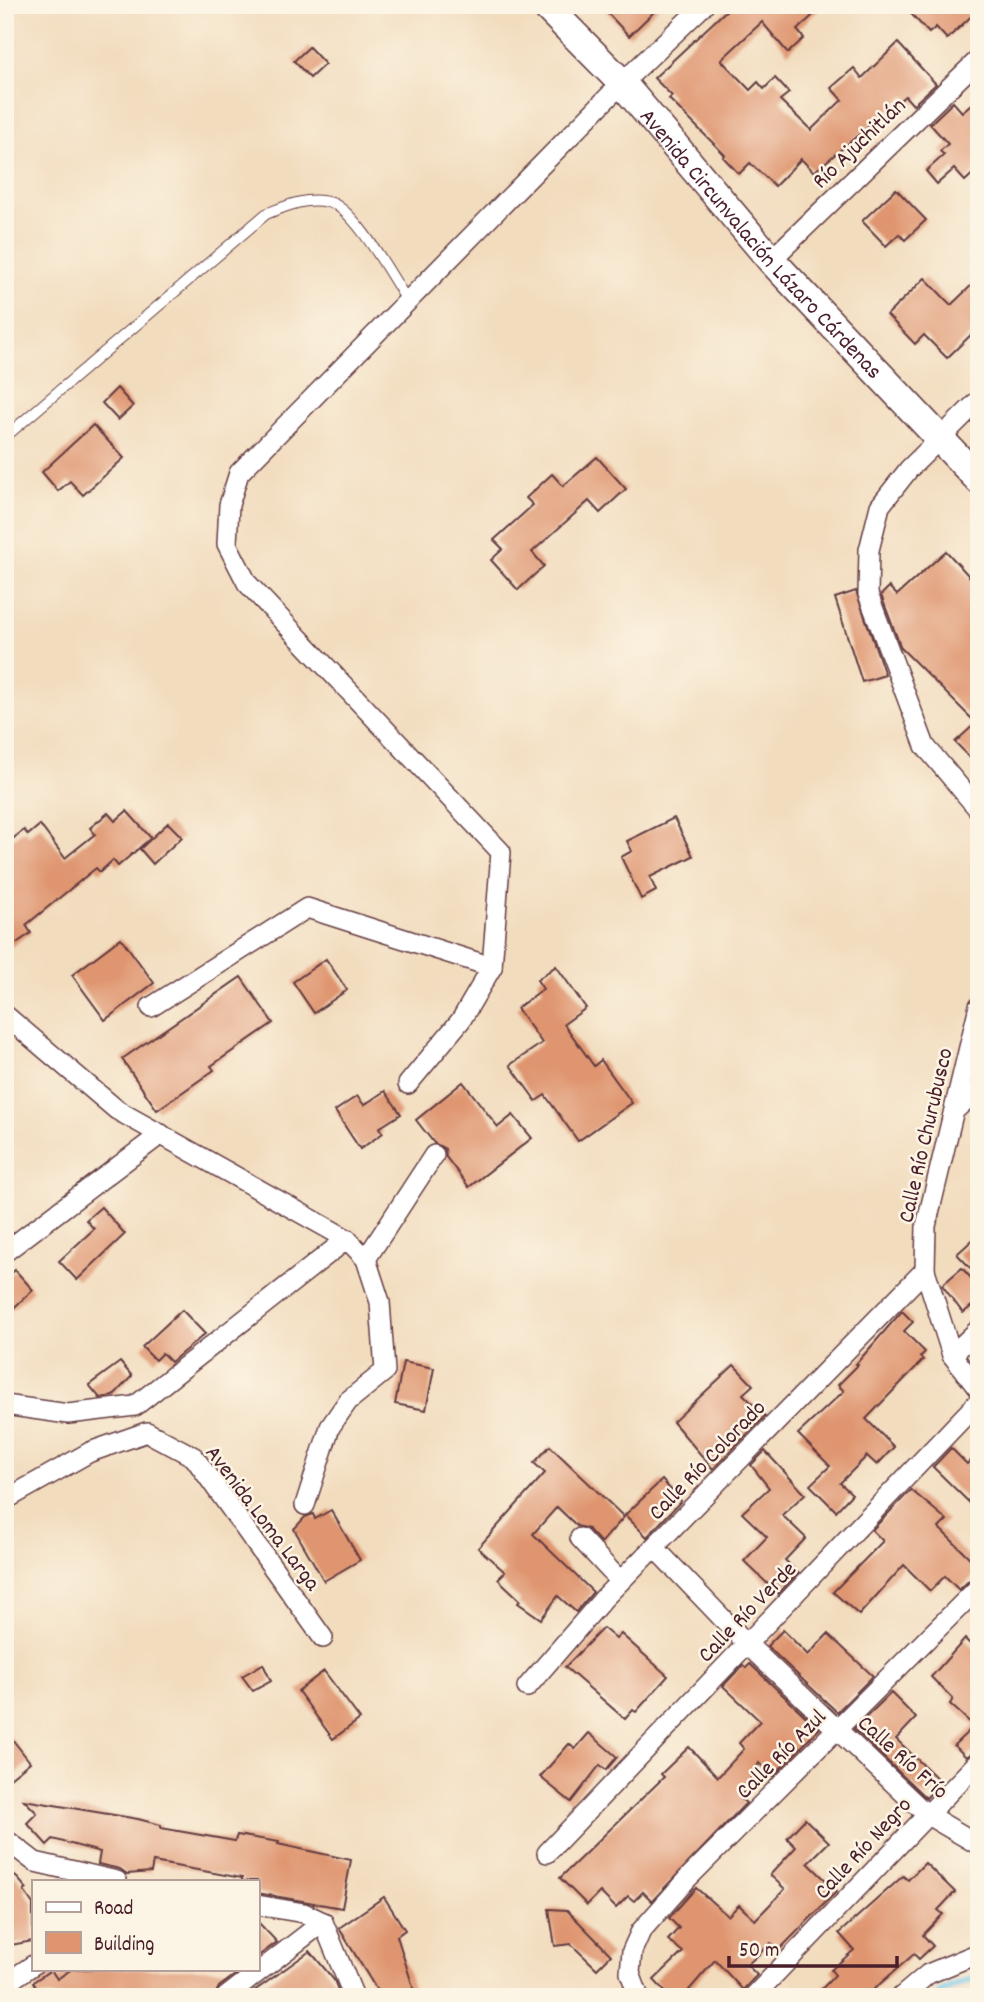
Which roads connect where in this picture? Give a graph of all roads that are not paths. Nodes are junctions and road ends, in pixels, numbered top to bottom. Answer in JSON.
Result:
{"nodes":[{"id":1,"x":545,"y":5,"type":"edge"},
{"id":2,"x":704,"y":5,"type":"edge"},
{"id":3,"x":979,"y":59,"type":"edge"},
{"id":4,"x":622,"y":83,"type":"junction"},
{"id":5,"x":771,"y":260,"type":"junction"},
{"id":6,"x":408,"y":302,"type":"junction"},
{"id":7,"x":979,"y":400,"type":"edge"},
{"id":8,"x":5,"y":437,"type":"edge"},
{"id":9,"x":939,"y":439,"type":"junction"},
{"id":10,"x":979,"y":480,"type":"edge"},
{"id":11,"x":979,"y":810,"type":"edge"},
{"id":12,"x":492,"y":967,"type":"junction"},
{"id":13,"x":979,"y":1006,"type":"edge"},
{"id":14,"x":151,"y":1007,"type":"dead end"},
{"id":15,"x":5,"y":1015,"type":"edge"},
{"id":16,"x":408,"y":1084,"type":"dead end"},
{"id":17,"x":979,"y":1088,"type":"edge"},
{"id":18,"x":953,"y":1112,"type":"junction"},
{"id":19,"x":161,"y":1135,"type":"junction"},
{"id":20,"x":434,"y":1155,"type":"dead end"},
{"id":21,"x":347,"y":1239,"type":"junction"},
{"id":22,"x":5,"y":1252,"type":"edge"},
{"id":23,"x":366,"y":1259,"type":"junction"},
{"id":24,"x":925,"y":1270,"type":"junction"},
{"id":25,"x":979,"y":1329,"type":"edge"},
{"id":26,"x":952,"y":1355,"type":"junction"},
{"id":27,"x":979,"y":1390,"type":"edge"},
{"id":28,"x":979,"y":1401,"type":"edge"},
{"id":29,"x":5,"y":1405,"type":"edge"},
{"id":30,"x":5,"y":1500,"type":"edge"},
{"id":31,"x":304,"y":1506,"type":"dead end"},
{"id":32,"x":580,"y":1538,"type":"dead end"},
{"id":33,"x":654,"y":1547,"type":"junction"},
{"id":34,"x":620,"y":1581,"type":"junction"},
{"id":35,"x":979,"y":1587,"type":"edge"},
{"id":36,"x":323,"y":1638,"type":"dead end"},
{"id":37,"x":748,"y":1645,"type":"junction"},
{"id":38,"x":527,"y":1687,"type":"dead end"},
{"id":39,"x":838,"y":1730,"type":"junction"},
{"id":40,"x":979,"y":1760,"type":"edge"},
{"id":41,"x":926,"y":1814,"type":"junction"},
{"id":42,"x":5,"y":1839,"type":"edge"},
{"id":43,"x":979,"y":1845,"type":"edge"},
{"id":44,"x":547,"y":1853,"type":"dead end"},
{"id":45,"x":113,"y":1880,"type":"edge"},
{"id":46,"x":259,"y":1905,"type":"edge"},
{"id":47,"x":323,"y":1922,"type":"junction"},
{"id":48,"x":979,"y":1953,"type":"edge"},
{"id":49,"x":32,"y":1966,"type":"edge"},
{"id":50,"x":5,"y":1984,"type":"edge"},
{"id":51,"x":226,"y":1997,"type":"edge"},
{"id":52,"x":354,"y":1997,"type":"edge"},
{"id":53,"x":639,"y":1997,"type":"edge"},
{"id":54,"x":753,"y":1997,"type":"edge"},
{"id":55,"x":901,"y":1997,"type":"edge"}],
"edges":[{"from":1,"to":4,"type":"street","name":"Avenida Circunvalación Lázaro Cárdenas"},
{"from":2,"to":4,"type":"street"},
{"from":3,"to":5,"type":"street","name":"Río Ajuchitlán"},
{"from":4,"to":5,"type":"street","name":"Avenida Circunvalación Lázaro Cárdenas"},
{"from":4,"to":6,"type":"street"},
{"from":5,"to":9,"type":"street","name":"Avenida Circunvalación Lázaro Cárdenas"},
{"from":6,"to":8,"type":"lane"},
{"from":6,"to":12,"type":"street"},
{"from":7,"to":9,"type":"street"},
{"from":9,"to":10,"type":"street","name":"Avenida Circunvalación Lázaro Cárdenas"},
{"from":9,"to":11,"type":"street"},
{"from":12,"to":14,"type":"street"},
{"from":12,"to":16,"type":"street"},
{"from":13,"to":18,"type":"street","name":"Calle Río Churubusco"},
{"from":15,"to":19,"type":"street"},
{"from":17,"to":18,"type":"street"},
{"from":18,"to":24,"type":"street","name":"Calle Río Churubusco"},
{"from":19,"to":21,"type":"street"},
{"from":19,"to":22,"type":"street"},
{"from":20,"to":23,"type":"street"},
{"from":21,"to":23,"type":"street"},
{"from":21,"to":29,"type":"street"},
{"from":23,"to":31,"type":"street"},
{"from":24,"to":26,"type":"street","name":"Calle Río Churubusco"},
{"from":24,"to":33,"type":"street","name":"Calle Río Colorado"},
{"from":25,"to":26,"type":"street"},
{"from":26,"to":27,"type":"street","name":"Calle Río Churubusco"},
{"from":28,"to":37,"type":"street","name":"Calle Río Verde"},
{"from":30,"to":36,"type":"street","name":"Avenida Loma Larga"},
{"from":32,"to":34,"type":"street"},
{"from":33,"to":34,"type":"street","name":"Calle Río Colorado"},
{"from":33,"to":37,"type":"street","name":"Calle Río Frío"},
{"from":34,"to":38,"type":"street","name":"Calle Río Colorado"},
{"from":35,"to":39,"type":"street","name":"Calle Río Azul"},
{"from":37,"to":39,"type":"street","name":"Calle Río Frío"},
{"from":37,"to":44,"type":"street","name":"Calle Río Verde"},
{"from":39,"to":41,"type":"street","name":"Calle Río Frío"},
{"from":39,"to":53,"type":"street","name":"Calle Río Azul"},
{"from":40,"to":41,"type":"street","name":"Calle Río Negro"},
{"from":41,"to":43,"type":"street","name":"Calle Río Frío"},
{"from":41,"to":54,"type":"street","name":"Calle Río Negro"},
{"from":42,"to":45,"type":"street"},
{"from":46,"to":47,"type":"street"},
{"from":47,"to":51,"type":"street"},
{"from":47,"to":52,"type":"street"},
{"from":48,"to":55,"type":"street"},
{"from":49,"to":50,"type":"street"}]}
